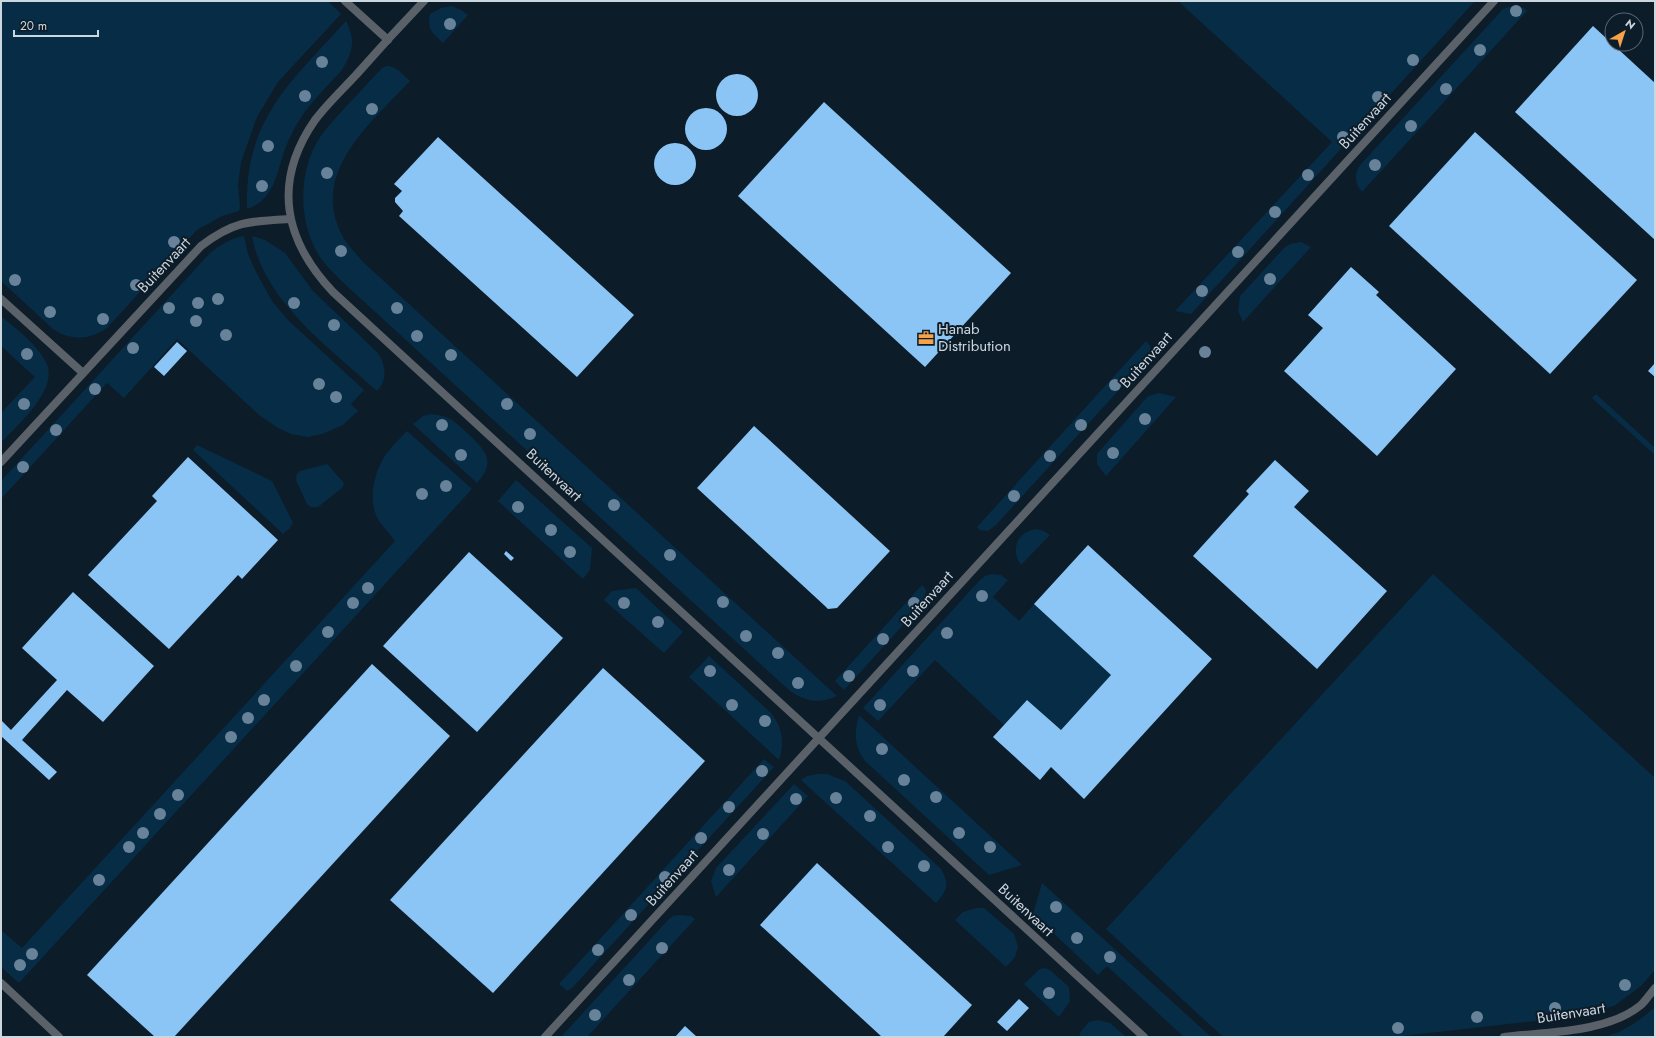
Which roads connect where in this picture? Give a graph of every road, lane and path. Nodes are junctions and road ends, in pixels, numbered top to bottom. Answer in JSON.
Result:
{"nodes":[{"id":1,"x":345,"y":1,"type":"edge"},
{"id":2,"x":424,"y":1,"type":"edge"},
{"id":3,"x":1494,"y":1,"type":"edge"},
{"id":4,"x":388,"y":40,"type":"junction"},
{"id":5,"x":290,"y":219,"type":"junction"},
{"id":6,"x":1,"y":299,"type":"edge"},
{"id":7,"x":82,"y":374,"type":"junction"},
{"id":8,"x":1,"y":462,"type":"edge"},
{"id":9,"x":819,"y":738,"type":"junction"},
{"id":10,"x":1,"y":983,"type":"edge"},
{"id":11,"x":1655,"y":988,"type":"edge"},
{"id":12,"x":59,"y":1037,"type":"edge"},
{"id":13,"x":546,"y":1037,"type":"edge"},
{"id":14,"x":1144,"y":1037,"type":"edge"},
{"id":15,"x":1504,"y":1037,"type":"edge"}],
"edges":[{"from":1,"to":4,"type":"street"},
{"from":2,"to":4,"type":"street","name":"Buitenvaart"},
{"from":3,"to":9,"type":"street","name":"Buitenvaart"},
{"from":4,"to":5,"type":"street","name":"Buitenvaart"},
{"from":5,"to":7,"type":"street","name":"Buitenvaart"},
{"from":5,"to":9,"type":"street","name":"Buitenvaart"},
{"from":6,"to":7,"type":"street"},
{"from":7,"to":8,"type":"street","name":"Buitenvaart"},
{"from":9,"to":13,"type":"street","name":"Buitenvaart"},
{"from":9,"to":14,"type":"street","name":"Buitenvaart"},
{"from":10,"to":12,"type":"street"},
{"from":11,"to":15,"type":"street","name":"Buitenvaart"}]}
